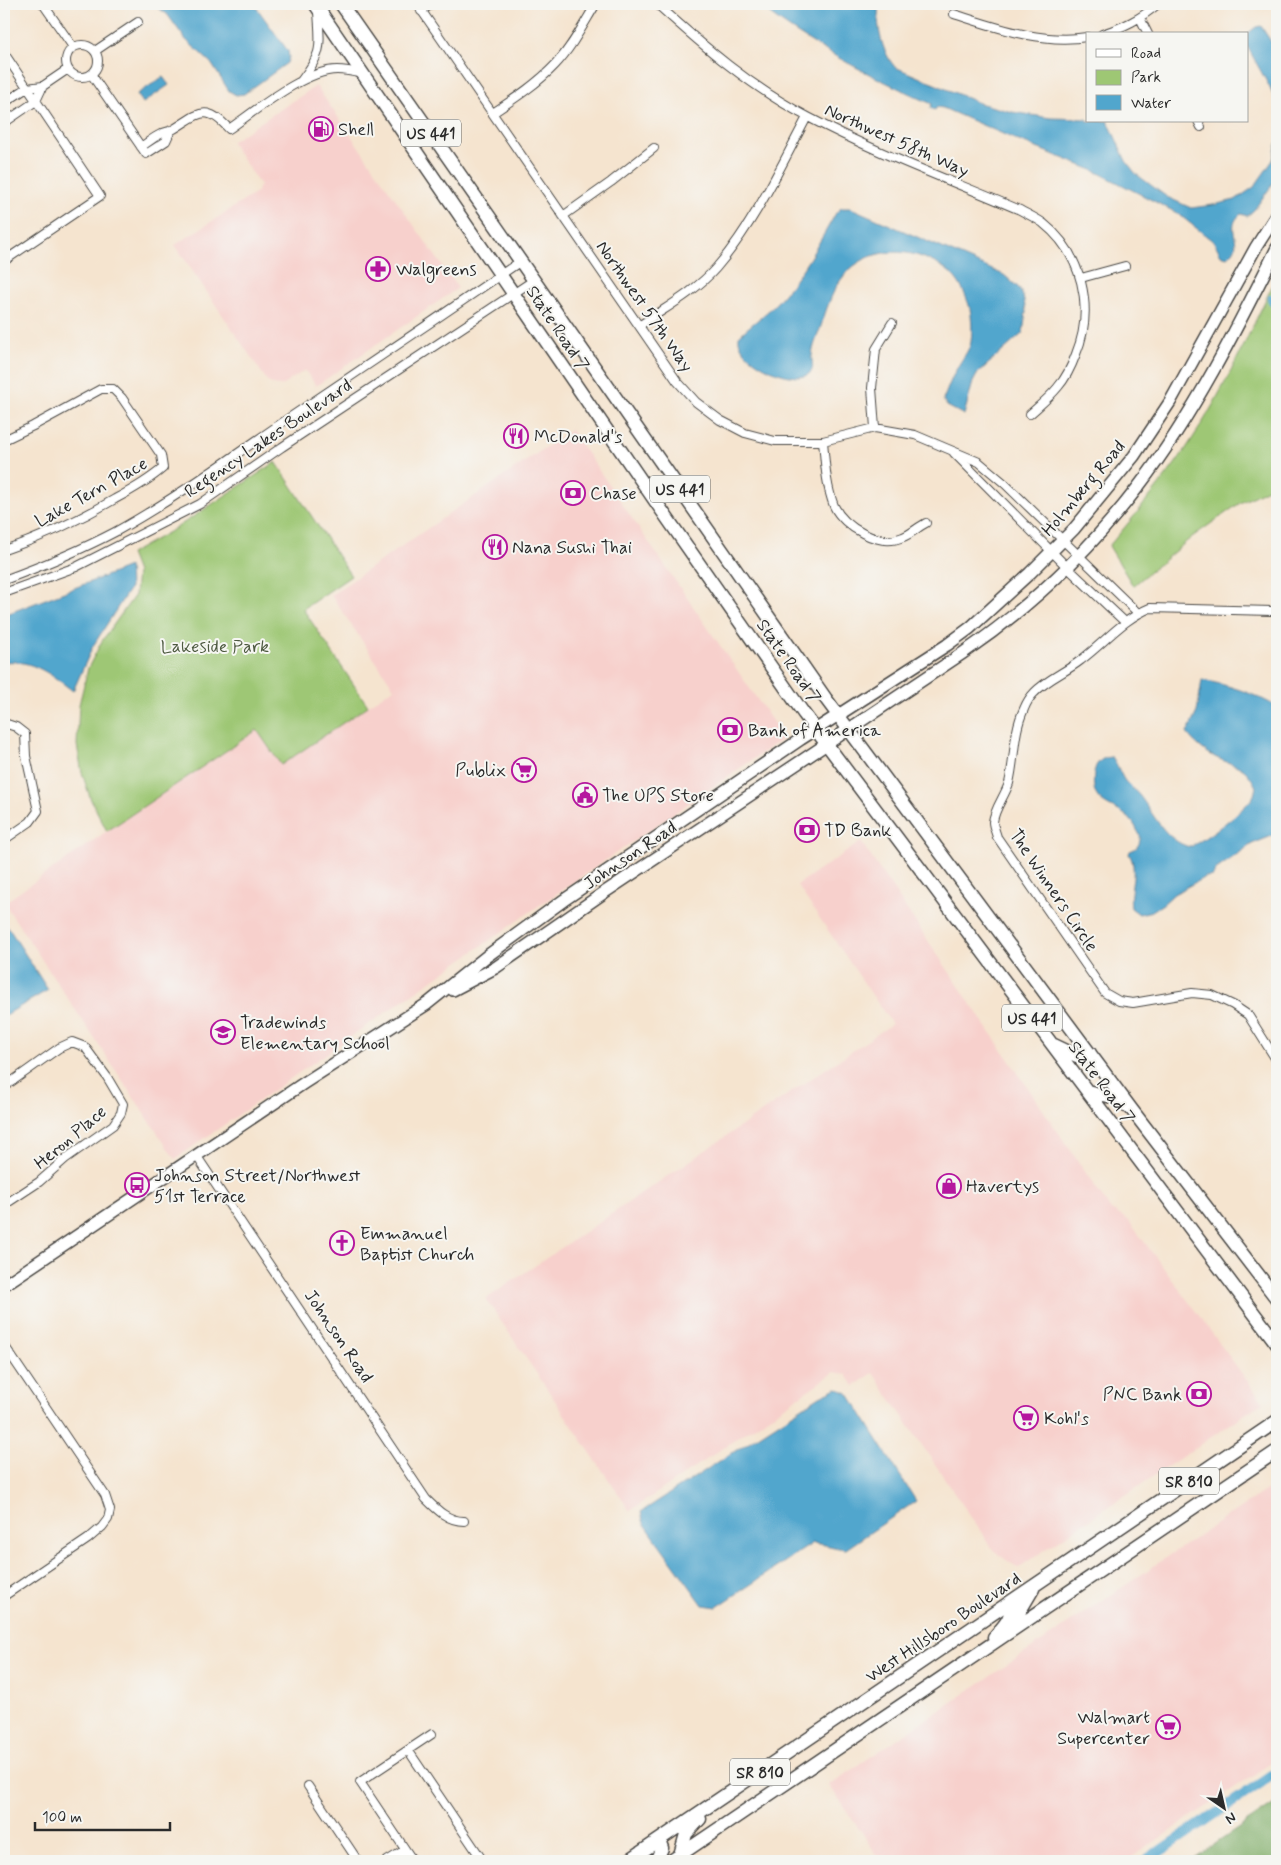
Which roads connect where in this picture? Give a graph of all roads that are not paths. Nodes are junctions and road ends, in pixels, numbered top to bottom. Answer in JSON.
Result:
{"nodes":[{"id":1,"x":43,"y":4,"type":"edge"},
{"id":2,"x":341,"y":4,"type":"edge"},
{"id":3,"x":432,"y":4,"type":"edge"},
{"id":4,"x":596,"y":4,"type":"edge"},
{"id":5,"x":657,"y":4,"type":"edge"},
{"id":6,"x":1158,"y":4,"type":"edge"},
{"id":7,"x":316,"y":5,"type":"edge"},
{"id":8,"x":419,"y":7,"type":"edge"},
{"id":9,"x":954,"y":14,"type":"dead end"},
{"id":10,"x":1140,"y":18,"type":"junction"},
{"id":11,"x":138,"y":22,"type":"dead end"},
{"id":12,"x":1109,"y":32,"type":"edge"},
{"id":13,"x":1147,"y":32,"type":"edge"},
{"id":14,"x":1086,"y":37,"type":"edge"},
{"id":15,"x":73,"y":47,"type":"junction"},
{"id":16,"x":95,"y":51,"type":"junction"},
{"id":17,"x":4,"y":53,"type":"edge"},
{"id":18,"x":68,"y":69,"type":"junction"},
{"id":19,"x":91,"y":74,"type":"junction"},
{"id":20,"x":364,"y":74,"type":"junction"},
{"id":21,"x":301,"y":81,"type":"junction"},
{"id":22,"x":43,"y":86,"type":"junction"},
{"id":23,"x":27,"y":88,"type":"junction"},
{"id":24,"x":36,"y":101,"type":"junction"},
{"id":25,"x":4,"y":104,"type":"edge"},
{"id":26,"x":493,"y":113,"type":"junction"},
{"id":27,"x":808,"y":117,"type":"junction"},
{"id":28,"x":4,"y":123,"type":"edge"},
{"id":29,"x":171,"y":130,"type":"junction"},
{"id":30,"x":141,"y":147,"type":"junction"},
{"id":31,"x":654,"y":148,"type":"dead end"},
{"id":32,"x":1277,"y":214,"type":"edge"},
{"id":33,"x":563,"y":216,"type":"junction"},
{"id":34,"x":1277,"y":248,"type":"edge"},
{"id":35,"x":4,"y":261,"type":"edge"},
{"id":36,"x":521,"y":261,"type":"junction"},
{"id":37,"x":1125,"y":266,"type":"dead end"},
{"id":38,"x":501,"y":275,"type":"junction"},
{"id":39,"x":1081,"y":278,"type":"junction"},
{"id":40,"x":534,"y":280,"type":"junction"},
{"id":41,"x":513,"y":294,"type":"junction"},
{"id":42,"x":892,"y":323,"type":"dead end"},
{"id":43,"x":639,"y":326,"type":"junction"},
{"id":44,"x":1030,"y":414,"type":"dead end"},
{"id":45,"x":875,"y":428,"type":"junction"},
{"id":46,"x":4,"y":440,"type":"edge"},
{"id":47,"x":823,"y":441,"type":"junction"},
{"id":48,"x":951,"y":450,"type":"junction"},
{"id":49,"x":926,"y":523,"type":"dead end"},
{"id":50,"x":1063,"y":540,"type":"junction"},
{"id":51,"x":4,"y":550,"type":"edge"},
{"id":52,"x":1052,"y":551,"type":"junction"},
{"id":53,"x":1079,"y":555,"type":"junction"},
{"id":54,"x":1068,"y":568,"type":"junction"},
{"id":55,"x":4,"y":580,"type":"edge"},
{"id":56,"x":4,"y":593,"type":"edge"},
{"id":57,"x":1138,"y":613,"type":"junction"},
{"id":58,"x":1277,"y":613,"type":"edge"},
{"id":59,"x":1125,"y":622,"type":"junction"},
{"id":60,"x":839,"y":716,"type":"junction"},
{"id":61,"x":4,"y":723,"type":"edge"},
{"id":62,"x":849,"y":729,"type":"junction"},
{"id":63,"x":816,"y":730,"type":"junction"},
{"id":64,"x":827,"y":743,"type":"junction"},
{"id":65,"x":4,"y":840,"type":"edge"},
{"id":66,"x":544,"y":914,"type":"junction"},
{"id":67,"x":496,"y":968,"type":"junction"},
{"id":68,"x":427,"y":1004,"type":"junction"},
{"id":69,"x":1050,"y":1043,"type":"junction"},
{"id":70,"x":1090,"y":1053,"type":"junction"},
{"id":71,"x":1277,"y":1061,"type":"edge"},
{"id":72,"x":4,"y":1087,"type":"edge"},
{"id":73,"x":1087,"y":1092,"type":"junction"},
{"id":74,"x":1132,"y":1110,"type":"junction"},
{"id":75,"x":196,"y":1155,"type":"junction"},
{"id":76,"x":4,"y":1205,"type":"edge"},
{"id":77,"x":4,"y":1285,"type":"edge"},
{"id":78,"x":1277,"y":1299,"type":"edge"},
{"id":79,"x":1277,"y":1344,"type":"edge"},
{"id":80,"x":4,"y":1345,"type":"edge"},
{"id":81,"x":1277,"y":1421,"type":"edge"},
{"id":82,"x":1277,"y":1451,"type":"edge"},
{"id":83,"x":464,"y":1521,"type":"dead end"},
{"id":84,"x":1036,"y":1585,"type":"junction"},
{"id":85,"x":4,"y":1596,"type":"edge"},
{"id":86,"x":1011,"y":1602,"type":"junction"},
{"id":87,"x":1016,"y":1628,"type":"junction"},
{"id":88,"x":985,"y":1648,"type":"junction"},
{"id":89,"x":432,"y":1734,"type":"dead end"},
{"id":90,"x":408,"y":1750,"type":"junction"},
{"id":91,"x":308,"y":1786,"type":"dead end"},
{"id":92,"x":736,"y":1788,"type":"junction"},
{"id":93,"x":660,"y":1840,"type":"junction"},
{"id":94,"x":404,"y":1850,"type":"junction"},
{"id":95,"x":676,"y":1858,"type":"edge"},
{"id":96,"x":358,"y":1861,"type":"edge"},
{"id":97,"x":387,"y":1861,"type":"edge"},
{"id":98,"x":413,"y":1861,"type":"edge"},
{"id":99,"x":483,"y":1861,"type":"edge"},
{"id":100,"x":628,"y":1861,"type":"edge"},
{"id":101,"x":656,"y":1861,"type":"edge"}],
"edges":[{"from":1,"to":15,"type":"street"},
{"from":2,"to":36,"type":"main road","name":"State Road 7","number":"US 441"},
{"from":3,"to":8,"type":"street"},
{"from":4,"to":26,"type":"street"},
{"from":5,"to":27,"type":"street","name":"Northwest 58th Way"},
{"from":6,"to":10,"type":"street"},
{"from":7,"to":20,"type":"main road","name":"State Road 7","number":"US 441"},
{"from":7,"to":21,"type":"street"},
{"from":8,"to":26,"type":"street","name":"Northwest 57th Way"},
{"from":9,"to":14,"type":"street"},
{"from":10,"to":12,"type":"street"},
{"from":10,"to":13,"type":"street"},
{"from":11,"to":16,"type":"street"},
{"from":15,"to":16,"type":"street"},
{"from":15,"to":18,"type":"street"},
{"from":16,"to":19,"type":"street"},
{"from":17,"to":23,"type":"street"},
{"from":18,"to":19,"type":"street"},
{"from":18,"to":22,"type":"street"},
{"from":19,"to":30,"type":"street"},
{"from":20,"to":21,"type":"street"},
{"from":20,"to":38,"type":"main road","name":"State Road 7","number":"US 441"},
{"from":21,"to":29,"type":"street"},
{"from":22,"to":23,"type":"street"},
{"from":22,"to":24,"type":"street"},
{"from":23,"to":24,"type":"street"},
{"from":23,"to":25,"type":"street"},
{"from":24,"to":28,"type":"street"},
{"from":24,"to":35,"type":"street"},
{"from":26,"to":33,"type":"street","name":"Northwest 57th Way"},
{"from":27,"to":39,"type":"street","name":"Northwest 58th Way"},
{"from":27,"to":43,"type":"street"},
{"from":29,"to":30,"type":"street"},
{"from":29,"to":30,"type":"street"},
{"from":31,"to":33,"type":"street"},
{"from":32,"to":50,"type":"street","name":"Holmberg Road"},
{"from":33,"to":43,"type":"street","name":"Northwest 57th Way"},
{"from":34,"to":53,"type":"street"},
{"from":36,"to":38,"type":"street","name":"Regency Lakes Boulevard"},
{"from":36,"to":40,"type":"main road","name":"State Road 7","number":"US 441"},
{"from":37,"to":39,"type":"street"},
{"from":38,"to":41,"type":"main road","name":"State Road 7","number":"US 441"},
{"from":38,"to":55,"type":"street","name":"Regency Lakes Boulevard"},
{"from":39,"to":44,"type":"street","name":"Northwest 58th Way"},
{"from":40,"to":41,"type":"street","name":"Regency Lakes Boulevard"},
{"from":40,"to":60,"type":"main road","name":"State Road 7","number":"US 441"},
{"from":41,"to":56,"type":"street","name":"Regency Lakes Boulevard"},
{"from":41,"to":63,"type":"main road","name":"State Road 7","number":"US 441"},
{"from":42,"to":45,"type":"street"},
{"from":43,"to":47,"type":"street","name":"Northwest 57th Way"},
{"from":45,"to":47,"type":"street","name":"Northwest 57th Way"},
{"from":45,"to":48,"type":"street","name":"Northwest 57th Way"},
{"from":46,"to":51,"type":"street","name":"Lake Tern Place"},
{"from":47,"to":49,"type":"street"},
{"from":48,"to":50,"type":"street","name":"Northwest 57th Way"},
{"from":48,"to":52,"type":"street","name":"Northwest 57th Way"},
{"from":50,"to":52,"type":"street","name":"Holmberg Road"},
{"from":50,"to":53,"type":"street","name":"Northwest 57th Way"},
{"from":52,"to":54,"type":"street","name":"Northwest 57th Way"},
{"from":52,"to":60,"type":"street","name":"Holmberg Road"},
{"from":53,"to":54,"type":"street"},
{"from":53,"to":57,"type":"street","name":"Northwest 57th Way"},
{"from":54,"to":59,"type":"street","name":"Northwest 57th Way"},
{"from":54,"to":62,"type":"street"},
{"from":57,"to":58,"type":"street","name":"The Winners Circle"},
{"from":57,"to":59,"type":"street","name":"The Winners Circle"},
{"from":59,"to":71,"type":"street","name":"The Winners Circle"},
{"from":60,"to":62,"type":"main road","name":"State Road 7","number":"US 441"},
{"from":60,"to":63,"type":"street","name":"Johnson Road"},
{"from":61,"to":65,"type":"street"},
{"from":62,"to":64,"type":"street","name":"Johnson Road"},
{"from":62,"to":70,"type":"main road","name":"State Road 7","number":"US 441"},
{"from":63,"to":64,"type":"main road","name":"State Road 7","number":"US 441"},
{"from":63,"to":66,"type":"street","name":"Johnson Road"},
{"from":64,"to":67,"type":"street","name":"Johnson Road"},
{"from":64,"to":69,"type":"main road","name":"State Road 7","number":"US 441"},
{"from":66,"to":67,"type":"street"},
{"from":66,"to":68,"type":"street","name":"Johnson Road"},
{"from":67,"to":68,"type":"street","name":"Johnson Road"},
{"from":68,"to":75,"type":"street","name":"Johnson Road"},
{"from":69,"to":70,"type":"main road"},
{"from":69,"to":73,"type":"main road","name":"State Road 7","number":"US 441"},
{"from":70,"to":74,"type":"main road","name":"State Road 7","number":"US 441"},
{"from":72,"to":76,"type":"street","name":"Heron Place"},
{"from":73,"to":74,"type":"main road"},
{"from":73,"to":79,"type":"main road","name":"State Road 7","number":"US 441"},
{"from":74,"to":78,"type":"main road","name":"State Road 7","number":"US 441"},
{"from":75,"to":77,"type":"street","name":"Johnson Road"},
{"from":75,"to":83,"type":"street","name":"Johnson Road"},
{"from":80,"to":85,"type":"street"},
{"from":81,"to":84,"type":"main road","name":"West Hillsboro Boulevard","number":"SR 810"},
{"from":82,"to":87,"type":"main road","number":"SR 810"},
{"from":84,"to":86,"type":"main road","name":"West Hillsboro Boulevard","number":"SR 810"},
{"from":84,"to":87,"type":"main road"},
{"from":86,"to":88,"type":"main road"},
{"from":86,"to":92,"type":"main road","name":"West Hillsboro Boulevard","number":"SR 810"},
{"from":87,"to":88,"type":"main road","number":"SR 810"},
{"from":88,"to":95,"type":"main road","number":"SR 810"},
{"from":89,"to":90,"type":"street"},
{"from":90,"to":94,"type":"street"},
{"from":90,"to":99,"type":"street"},
{"from":91,"to":96,"type":"street"},
{"from":92,"to":93,"type":"main road","name":"West Hillsboro Boulevard","number":"SR 810"},
{"from":92,"to":95,"type":"main road"},
{"from":93,"to":100,"type":"main road","name":"West Hillsboro Boulevard","number":"SR 810"},
{"from":93,"to":101,"type":"main road"},
{"from":94,"to":97,"type":"street"},
{"from":94,"to":98,"type":"street"}]}
